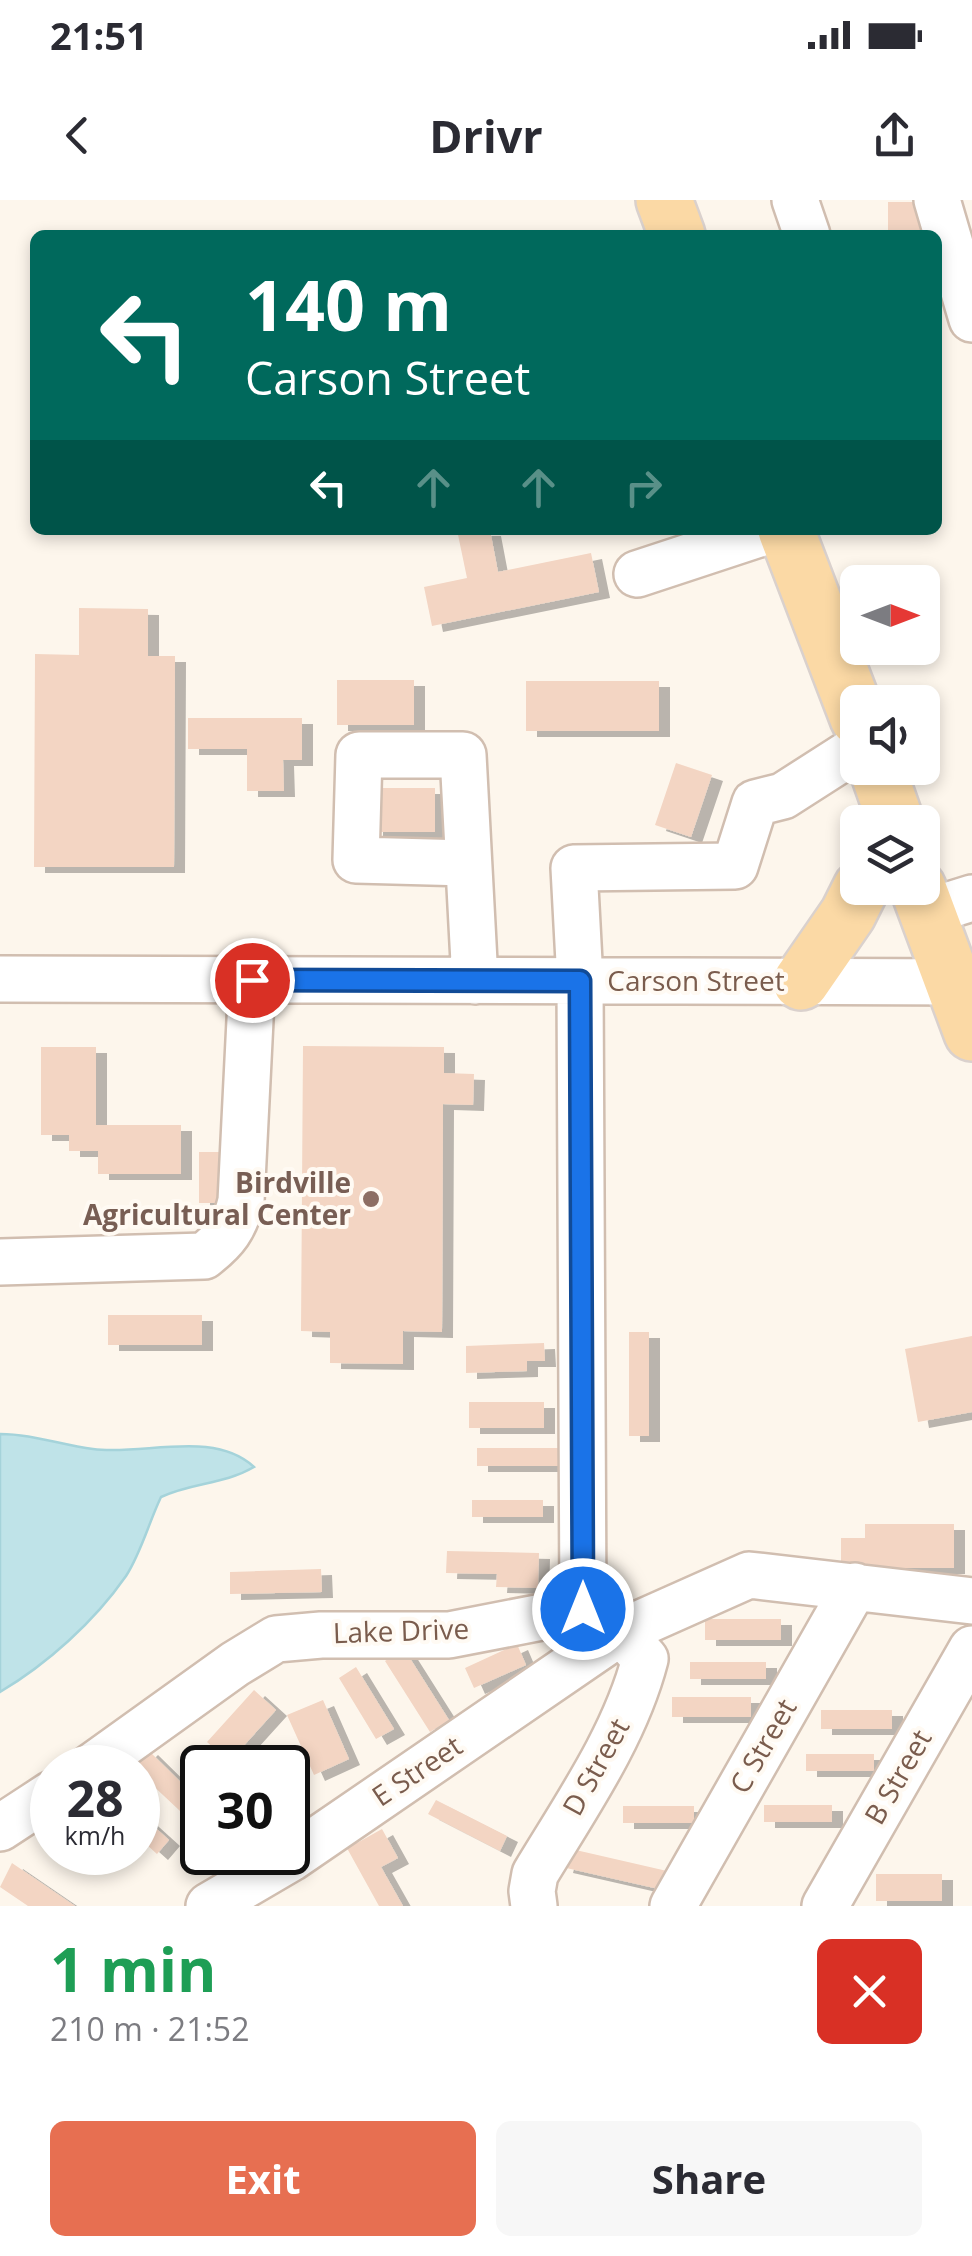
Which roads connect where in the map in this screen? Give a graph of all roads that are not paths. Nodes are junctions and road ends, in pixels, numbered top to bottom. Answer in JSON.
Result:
{"nodes":[{"id":1,"x":664,"y":200,"type":"edge"},
{"id":2,"x":794,"y":200,"type":"edge"},
{"id":3,"x":937,"y":200,"type":"edge"},
{"id":4,"x":675,"y":230,"type":"edge"},
{"id":5,"x":805,"y":230,"type":"edge"},
{"id":6,"x":972,"y":320,"type":"edge"},
{"id":7,"x":757,"y":535,"type":"edge"},
{"id":8,"x":788,"y":535,"type":"edge"},
{"id":9,"x":637,"y":574,"type":"dead end"},
{"id":10,"x":845,"y":685,"type":"edge"},
{"id":11,"x":866,"y":785,"type":"edge"},
{"id":12,"x":467,"y":863,"type":"dead end"},
{"id":13,"x":940,"y":903,"type":"edge"},
{"id":14,"x":852,"y":905,"type":"edge"},
{"id":15,"x":0,"y":979,"type":"edge"},
{"id":16,"x":252,"y":980,"type":"junction"},
{"id":17,"x":475,"y":981,"type":"junction"},
{"id":18,"x":580,"y":981,"type":"junction"},
{"id":19,"x":801,"y":982,"type":"junction"},
{"id":20,"x":962,"y":982,"type":"edge"},
{"id":21,"x":972,"y":1033,"type":"edge"},
{"id":22,"x":0,"y":1262,"type":"edge"},
{"id":23,"x":854,"y":1586,"type":"junction"},
{"id":24,"x":972,"y":1601,"type":"edge"},
{"id":25,"x":583,"y":1609,"type":"junction"},
{"id":26,"x":621,"y":1632,"type":"junction"},
{"id":27,"x":972,"y":1649,"type":"edge"},
{"id":28,"x":122,"y":1745,"type":"edge"},
{"id":29,"x":30,"y":1808,"type":"edge"},
{"id":30,"x":0,"y":1828,"type":"edge"},
{"id":31,"x":208,"y":1906,"type":"edge"},
{"id":32,"x":534,"y":1906,"type":"edge"},
{"id":33,"x":673,"y":1906,"type":"edge"},
{"id":34,"x":825,"y":1906,"type":"edge"}],
"edges":[{"from":1,"to":4,"type":"main road"},
{"from":2,"to":5,"type":"street"},
{"from":3,"to":6,"type":"street"},
{"from":7,"to":9,"type":"street"},
{"from":8,"to":10,"type":"main road"},
{"from":11,"to":18,"type":"street"},
{"from":12,"to":17,"type":"street"},
{"from":13,"to":20,"type":"main road"},
{"from":14,"to":19,"type":"main road"},
{"from":15,"to":16,"type":"street","name":"Carson Street"},
{"from":16,"to":17,"type":"street","name":"Carson Street"},
{"from":16,"to":22,"type":"street"},
{"from":17,"to":18,"type":"street","name":"Carson Street"},
{"from":18,"to":19,"type":"street","name":"Carson Street"},
{"from":18,"to":25,"type":"street"},
{"from":19,"to":20,"type":"street","name":"Carson Street"},
{"from":20,"to":21,"type":"main road"},
{"from":23,"to":24,"type":"street"},
{"from":23,"to":26,"type":"street"},
{"from":23,"to":33,"type":"street","name":"C Street"},
{"from":25,"to":26,"type":"street"},
{"from":25,"to":28,"type":"street","name":"Lake Drive"},
{"from":26,"to":31,"type":"street","name":"E Street"},
{"from":26,"to":32,"type":"street","name":"D Street"},
{"from":27,"to":34,"type":"street","name":"B Street"},
{"from":29,"to":30,"type":"street"}]}
